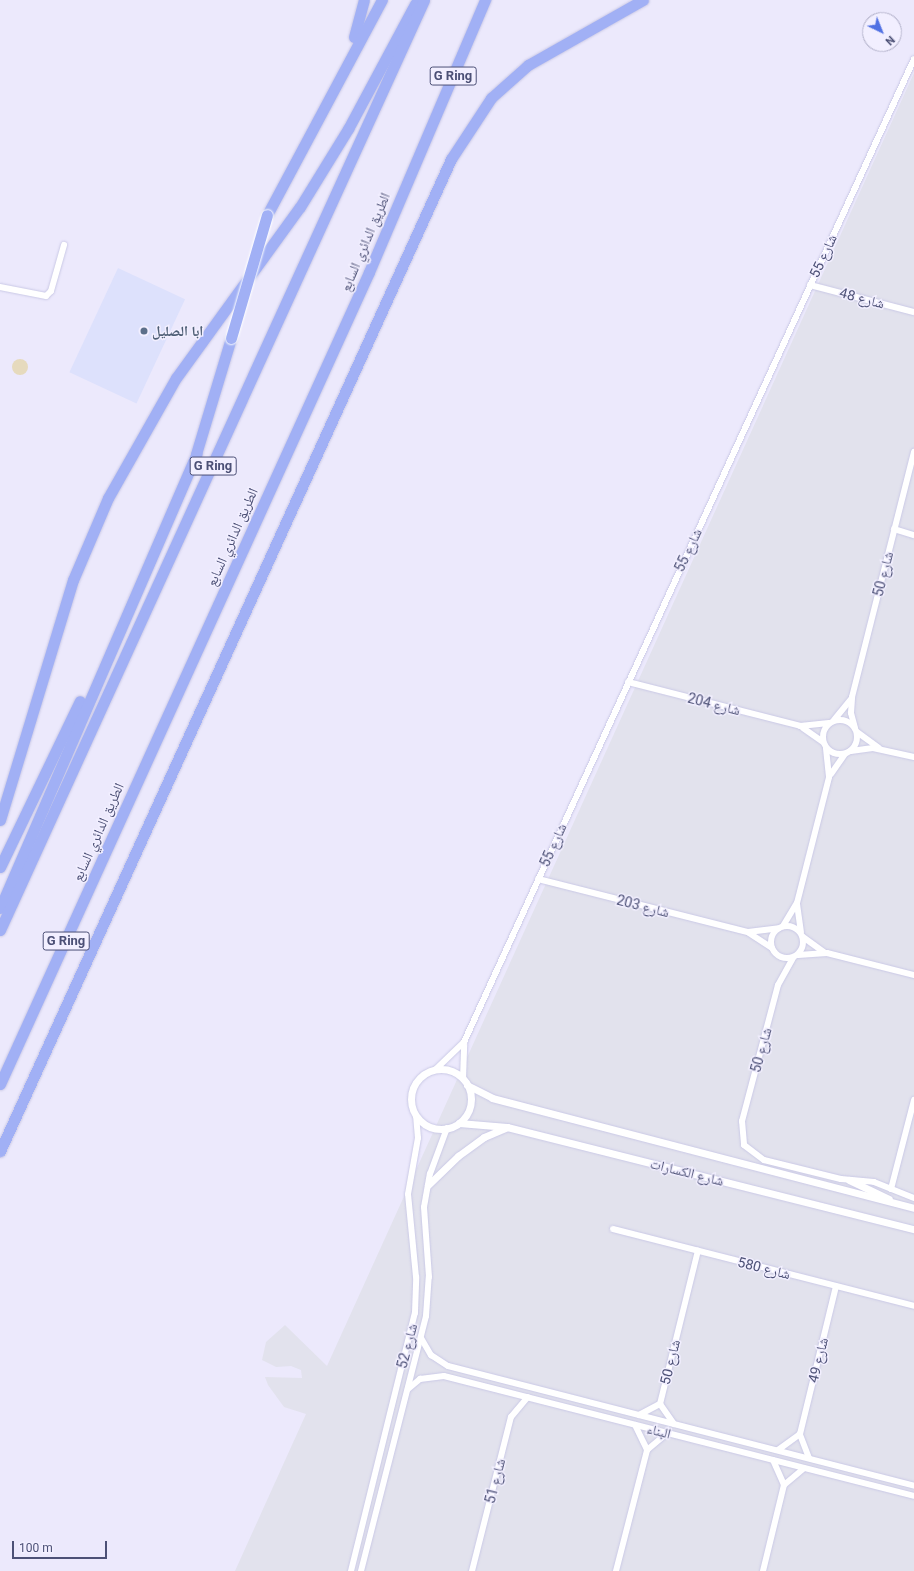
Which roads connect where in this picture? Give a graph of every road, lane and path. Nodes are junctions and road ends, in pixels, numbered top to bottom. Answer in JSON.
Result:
{"nodes":[{"id":1,"x":364,"y":0,"type":"edge"},
{"id":2,"x":382,"y":0,"type":"edge"},
{"id":3,"x":417,"y":0,"type":"edge"},
{"id":4,"x":424,"y":0,"type":"edge"},
{"id":5,"x":485,"y":0,"type":"edge"},
{"id":6,"x":643,"y":0,"type":"edge"},
{"id":7,"x":914,"y":59,"type":"edge"},
{"id":8,"x":333,"y":87,"type":"junction"},
{"id":9,"x":64,"y":245,"type":"dead end"},
{"id":10,"x":810,"y":285,"type":"junction"},
{"id":11,"x":0,"y":287,"type":"edge"},
{"id":12,"x":914,"y":312,"type":"edge"},
{"id":13,"x":914,"y":452,"type":"edge"},
{"id":14,"x":894,"y":529,"type":"junction"},
{"id":15,"x":914,"y":535,"type":"edge"},
{"id":16,"x":112,"y":640,"type":"junction"},
{"id":17,"x":628,"y":682,"type":"junction"},
{"id":18,"x":852,"y":697,"type":"junction"},
{"id":19,"x":832,"y":722,"type":"junction"},
{"id":20,"x":800,"y":726,"type":"junction"},
{"id":21,"x":856,"y":730,"type":"junction"},
{"id":22,"x":825,"y":745,"type":"junction"},
{"id":23,"x":880,"y":748,"type":"junction"},
{"id":24,"x":848,"y":752,"type":"junction"},
{"id":25,"x":914,"y":757,"type":"edge"},
{"id":26,"x":829,"y":777,"type":"junction"},
{"id":27,"x":0,"y":820,"type":"edge"},
{"id":28,"x":0,"y":867,"type":"edge"},
{"id":29,"x":538,"y":879,"type":"junction"},
{"id":30,"x":797,"y":903,"type":"junction"},
{"id":31,"x":0,"y":908,"type":"edge"},
{"id":32,"x":781,"y":927,"type":"junction"},
{"id":33,"x":0,"y":930,"type":"edge"},
{"id":34,"x":748,"y":932,"type":"junction"},
{"id":35,"x":802,"y":935,"type":"junction"},
{"id":36,"x":772,"y":948,"type":"junction"},
{"id":37,"x":827,"y":953,"type":"junction"},
{"id":38,"x":795,"y":957,"type":"junction"},
{"id":39,"x":914,"y":975,"type":"edge"},
{"id":40,"x":464,"y":1042,"type":"junction"},
{"id":41,"x":436,"y":1069,"type":"junction"},
{"id":42,"x":465,"y":1082,"type":"junction"},
{"id":43,"x":0,"y":1084,"type":"edge"},
{"id":44,"x":914,"y":1100,"type":"edge"},
{"id":45,"x":416,"y":1116,"type":"junction"},
{"id":46,"x":459,"y":1123,"type":"junction"},
{"id":47,"x":507,"y":1127,"type":"junction"},
{"id":48,"x":447,"y":1128,"type":"junction"},
{"id":49,"x":0,"y":1151,"type":"edge"},
{"id":50,"x":849,"y":1180,"type":"junction"},
{"id":51,"x":428,"y":1185,"type":"junction"},
{"id":52,"x":891,"y":1189,"type":"junction"},
{"id":53,"x":914,"y":1198,"type":"edge"},
{"id":54,"x":898,"y":1204,"type":"junction"},
{"id":55,"x":914,"y":1208,"type":"edge"},
{"id":56,"x":914,"y":1229,"type":"edge"},
{"id":57,"x":613,"y":1230,"type":"dead end"},
{"id":58,"x":698,"y":1251,"type":"junction"},
{"id":59,"x":836,"y":1286,"type":"junction"},
{"id":60,"x":914,"y":1306,"type":"edge"},
{"id":61,"x":421,"y":1338,"type":"junction"},
{"id":62,"x":408,"y":1389,"type":"junction"},
{"id":63,"x":528,"y":1398,"type":"junction"},
{"id":64,"x":660,"y":1404,"type":"junction"},
{"id":65,"x":639,"y":1415,"type":"junction"},
{"id":66,"x":674,"y":1424,"type":"junction"},
{"id":67,"x":635,"y":1425,"type":"junction"},
{"id":68,"x":667,"y":1433,"type":"junction"},
{"id":69,"x":800,"y":1434,"type":"junction"},
{"id":70,"x":647,"y":1450,"type":"junction"},
{"id":71,"x":778,"y":1450,"type":"junction"},
{"id":72,"x":809,"y":1458,"type":"junction"},
{"id":73,"x":772,"y":1460,"type":"junction"},
{"id":74,"x":804,"y":1468,"type":"junction"},
{"id":75,"x":784,"y":1485,"type":"junction"},
{"id":76,"x":914,"y":1486,"type":"edge"},
{"id":77,"x":914,"y":1496,"type":"edge"},
{"id":78,"x":351,"y":1571,"type":"edge"},
{"id":79,"x":361,"y":1571,"type":"edge"},
{"id":80,"x":472,"y":1571,"type":"edge"},
{"id":81,"x":616,"y":1571,"type":"edge"},
{"id":82,"x":763,"y":1571,"type":"edge"}],
"edges":[{"from":1,"to":8,"type":"highway"},
{"from":2,"to":8,"type":"highway"},
{"from":3,"to":27,"type":"highway"},
{"from":4,"to":33,"type":"highway","number":"G Ring"},
{"from":5,"to":43,"type":"highway","name":"الطريق الدائري السابع","number":"G Ring"},
{"from":6,"to":49,"type":"highway"},
{"from":7,"to":10,"type":"street","name":"شارع 55"},
{"from":8,"to":16,"type":"highway","bridge":true},
{"from":9,"to":11,"type":"street"},
{"from":10,"to":12,"type":"street","name":"شارع 48"},
{"from":10,"to":17,"type":"street","name":"شارع 55"},
{"from":13,"to":14,"type":"street","name":"شارع 50"},
{"from":14,"to":15,"type":"street"},
{"from":14,"to":18,"type":"street","name":"شارع 50"},
{"from":16,"to":28,"type":"highway"},
{"from":16,"to":31,"type":"highway"},
{"from":17,"to":20,"type":"street","name":"شارع 204"},
{"from":17,"to":29,"type":"street","name":"شارع 55"},
{"from":18,"to":19,"type":"street","name":"شارع 50"},
{"from":18,"to":21,"type":"street","name":"شارع 50"},
{"from":19,"to":20,"type":"street","name":"شارع 204"},
{"from":19,"to":21,"type":"street"},
{"from":19,"to":22,"type":"street"},
{"from":20,"to":22,"type":"street","name":"شارع 204"},
{"from":21,"to":23,"type":"street"},
{"from":21,"to":24,"type":"street"},
{"from":22,"to":24,"type":"street"},
{"from":22,"to":26,"type":"street"},
{"from":23,"to":24,"type":"street"},
{"from":23,"to":25,"type":"street"},
{"from":24,"to":26,"type":"street"},
{"from":26,"to":30,"type":"street"},
{"from":29,"to":34,"type":"street","name":"شارع 203"},
{"from":29,"to":40,"type":"street","name":"شارع 55"},
{"from":30,"to":32,"type":"street"},
{"from":30,"to":35,"type":"street"},
{"from":32,"to":34,"type":"street","name":"شارع 203"},
{"from":32,"to":35,"type":"street"},
{"from":32,"to":36,"type":"street"},
{"from":34,"to":36,"type":"street","name":"شارع 203"},
{"from":35,"to":37,"type":"street"},
{"from":35,"to":38,"type":"street"},
{"from":36,"to":38,"type":"street"},
{"from":37,"to":38,"type":"street"},
{"from":37,"to":39,"type":"street"},
{"from":38,"to":50,"type":"street","name":"شارع 50"},
{"from":40,"to":41,"type":"street","name":"شارع 55"},
{"from":40,"to":42,"type":"street","name":"شارع 55"},
{"from":41,"to":42,"type":"street","name":"شارع الكسارات"},
{"from":41,"to":45,"type":"street"},
{"from":42,"to":46,"type":"street"},
{"from":42,"to":54,"type":"street","name":"شارع الكسارات"},
{"from":44,"to":52,"type":"street"},
{"from":45,"to":48,"type":"street"},
{"from":45,"to":78,"type":"street","name":"شارع 52"},
{"from":46,"to":47,"type":"street","name":"شارع الكسارات"},
{"from":46,"to":48,"type":"street","name":"شارع الكسارات"},
{"from":47,"to":51,"type":"street"},
{"from":47,"to":56,"type":"street","name":"شارع الكسارات"},
{"from":48,"to":51,"type":"street","name":"شارع 52"},
{"from":50,"to":52,"type":"street"},
{"from":50,"to":54,"type":"street"},
{"from":51,"to":61,"type":"street","name":"شارع 52"},
{"from":52,"to":53,"type":"street"},
{"from":54,"to":55,"type":"street","name":"شارع الكسارات"},
{"from":57,"to":58,"type":"street","name":"شارع 580"},
{"from":58,"to":59,"type":"street","name":"شارع 580"},
{"from":58,"to":64,"type":"street","name":"شارع 50"},
{"from":59,"to":60,"type":"street","name":"شارع 580"},
{"from":59,"to":69,"type":"street","name":"شارع 49"},
{"from":61,"to":62,"type":"street","name":"شارع 52"},
{"from":61,"to":65,"type":"street","name":"البناء"},
{"from":62,"to":63,"type":"street","name":"البناء"},
{"from":62,"to":79,"type":"street","name":"شارع 52"},
{"from":63,"to":67,"type":"street","name":"البناء"},
{"from":63,"to":80,"type":"street","name":"شارع 51"},
{"from":64,"to":65,"type":"street","name":"شارع 50"},
{"from":64,"to":66,"type":"street","name":"شارع 50"},
{"from":65,"to":66,"type":"street","name":"البناء"},
{"from":66,"to":71,"type":"street","name":"البناء"},
{"from":67,"to":68,"type":"street","name":"البناء"},
{"from":67,"to":70,"type":"street"},
{"from":68,"to":70,"type":"street"},
{"from":68,"to":73,"type":"street","name":"البناء"},
{"from":69,"to":71,"type":"street"},
{"from":69,"to":72,"type":"street"},
{"from":70,"to":81,"type":"street"},
{"from":71,"to":72,"type":"street","name":"البناء"},
{"from":72,"to":76,"type":"street","name":"البناء"},
{"from":73,"to":74,"type":"street","name":"البناء"},
{"from":73,"to":75,"type":"street"},
{"from":74,"to":75,"type":"street"},
{"from":74,"to":77,"type":"street","name":"البناء"},
{"from":75,"to":82,"type":"street"}]}
